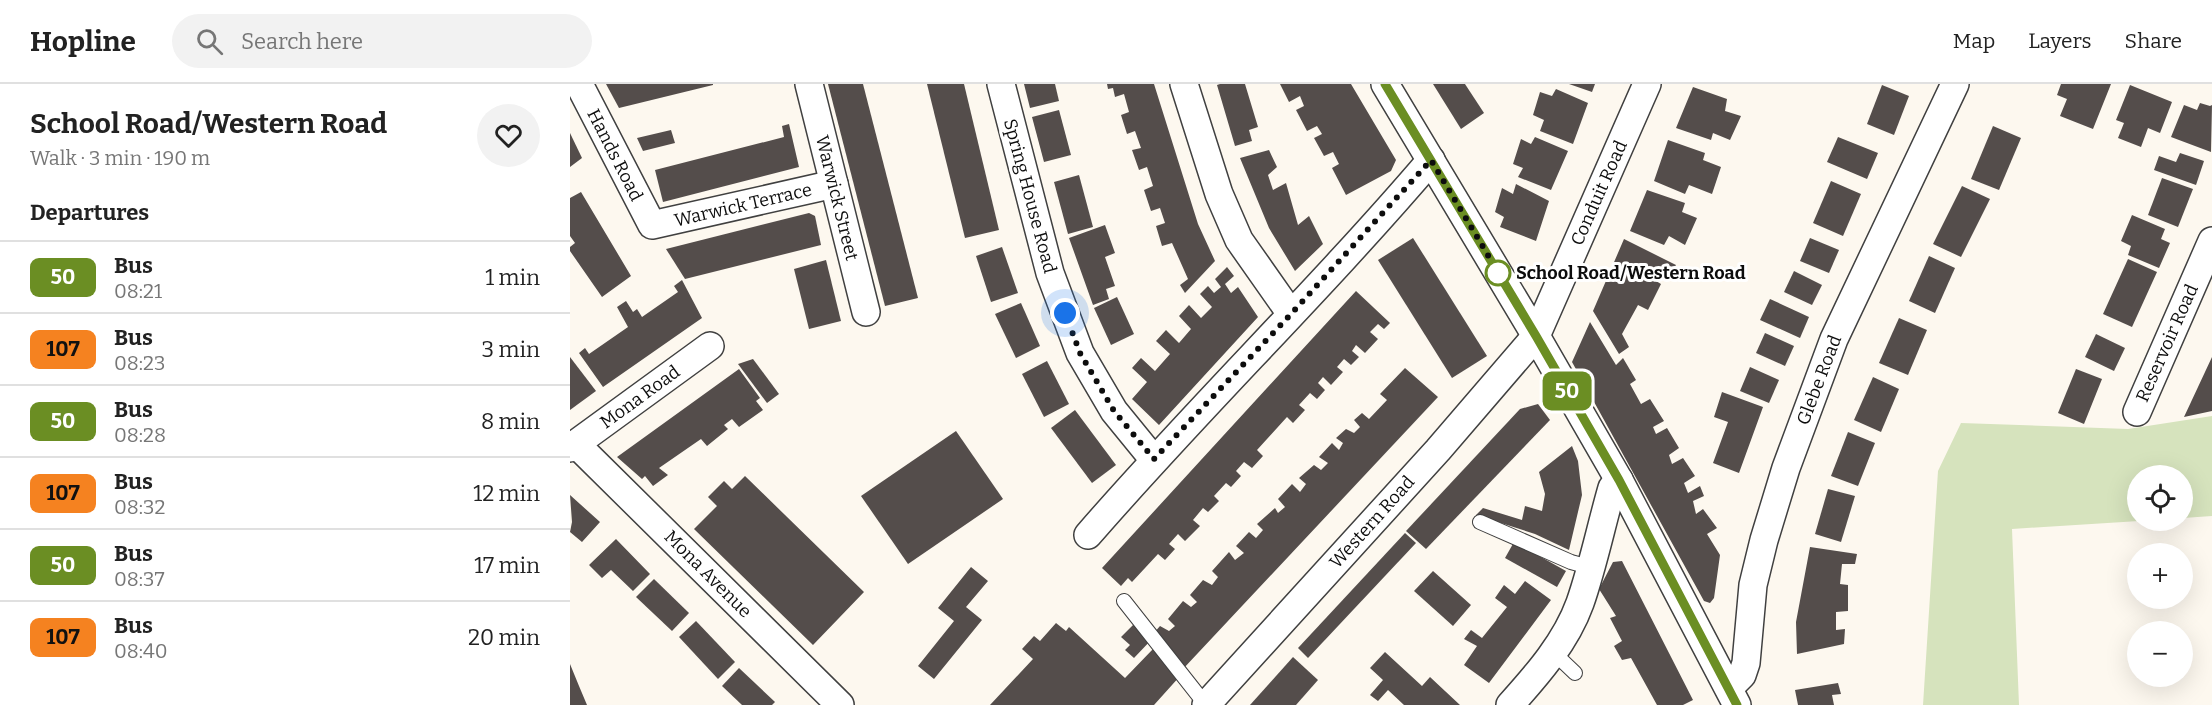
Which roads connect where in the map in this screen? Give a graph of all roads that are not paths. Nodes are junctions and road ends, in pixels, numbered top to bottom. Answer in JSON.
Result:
{"nodes":[{"id":1,"x":579,"y":84,"type":"edge"},
{"id":2,"x":809,"y":84,"type":"edge"},
{"id":3,"x":1001,"y":84,"type":"edge"},
{"id":4,"x":1184,"y":84,"type":"edge"},
{"id":5,"x":1385,"y":84,"type":"edge"},
{"id":6,"x":1647,"y":84,"type":"edge"},
{"id":7,"x":1955,"y":84,"type":"edge"},
{"id":8,"x":1431,"y":160,"type":"junction"},
{"id":9,"x":834,"y":184,"type":"junction"},
{"id":10,"x":652,"y":225,"type":"joint"},
{"id":11,"x":2212,"y":241,"type":"edge"},
{"id":12,"x":866,"y":312,"type":"dead end"},
{"id":13,"x":1291,"y":314,"type":"junction"},
{"id":14,"x":1536,"y":336,"type":"junction"},
{"id":15,"x":710,"y":346,"type":"dead end"},
{"id":16,"x":2137,"y":412,"type":"dead end"},
{"id":17,"x":573,"y":446,"type":"edge"},
{"id":18,"x":1154,"y":459,"type":"junction"},
{"id":19,"x":1619,"y":480,"type":"junction"},
{"id":20,"x":1480,"y":522,"type":"dead end"},
{"id":21,"x":1088,"y":535,"type":"dead end"},
{"id":22,"x":1589,"y":567,"type":"junction"},
{"id":23,"x":1124,"y":601,"type":"dead end"},
{"id":24,"x":1553,"y":652,"type":"junction"},
{"id":25,"x":1575,"y":674,"type":"dead end"},
{"id":26,"x":1733,"y":697,"type":"edge"},
{"id":27,"x":840,"y":705,"type":"edge"},
{"id":28,"x":1206,"y":705,"type":"edge"},
{"id":29,"x":1510,"y":705,"type":"edge"}],
"edges":[{"from":1,"to":10,"type":"street","name":"Hands Road"},
{"from":2,"to":9,"type":"street","name":"Warwick Street"},
{"from":3,"to":18,"type":"street","name":"Spring House Road"},
{"from":4,"to":13,"type":"street"},
{"from":5,"to":8,"type":"street"},
{"from":6,"to":14,"type":"street","name":"Conduit Road"},
{"from":7,"to":26,"type":"street","name":"Glebe Road"},
{"from":8,"to":13,"type":"street"},
{"from":8,"to":14,"type":"street"},
{"from":9,"to":10,"type":"street","name":"Warwick Terrace"},
{"from":9,"to":12,"type":"street","name":"Warwick Street"},
{"from":11,"to":16,"type":"street","name":"Reservoir Road"},
{"from":13,"to":18,"type":"street"},
{"from":14,"to":19,"type":"street"},
{"from":14,"to":28,"type":"street","name":"Western Road"},
{"from":15,"to":17,"type":"street","name":"Mona Road"},
{"from":17,"to":27,"type":"street","name":"Mona Avenue"},
{"from":18,"to":21,"type":"street"},
{"from":19,"to":22,"type":"street"},
{"from":19,"to":26,"type":"street"},
{"from":20,"to":22,"type":"lane"},
{"from":22,"to":24,"type":"street"},
{"from":23,"to":28,"type":"lane"},
{"from":24,"to":25,"type":"lane"},
{"from":24,"to":29,"type":"street"}]}
